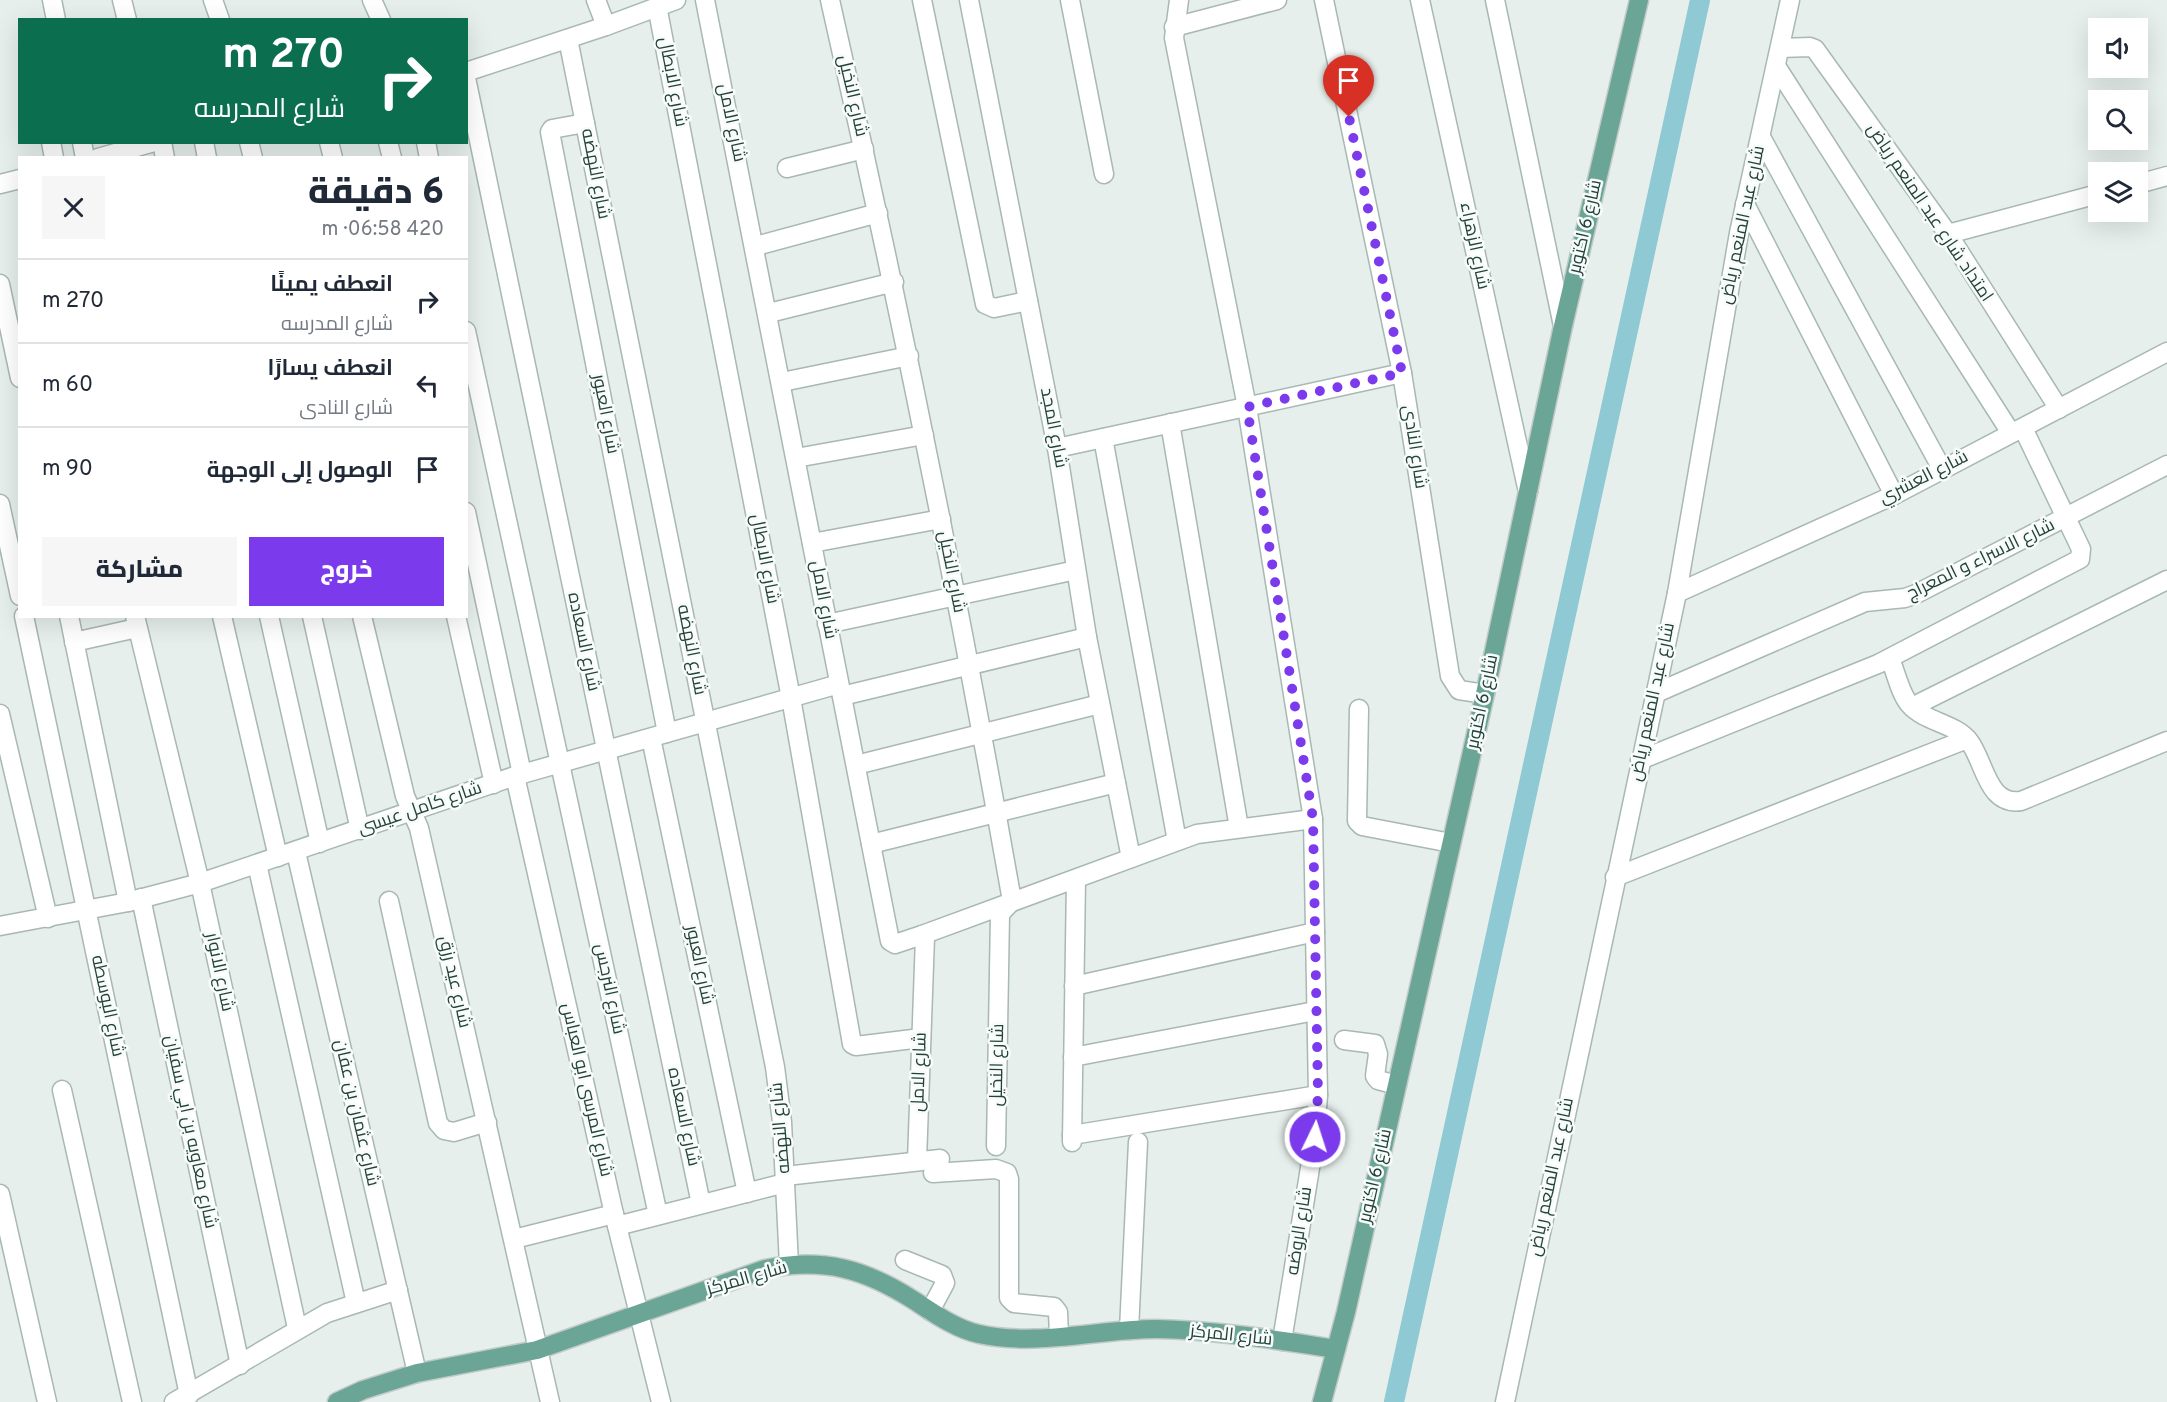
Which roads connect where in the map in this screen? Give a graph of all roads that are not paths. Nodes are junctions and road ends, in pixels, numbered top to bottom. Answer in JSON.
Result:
{"nodes":[{"id":1,"x":52,"y":0,"type":"edge"},
{"id":2,"x":122,"y":0,"type":"edge"},
{"id":3,"x":213,"y":0,"type":"edge"},
{"id":4,"x":372,"y":0,"type":"edge"},
{"id":5,"x":596,"y":0,"type":"edge"},
{"id":6,"x":675,"y":0,"type":"edge"},
{"id":7,"x":705,"y":0,"type":"edge"},
{"id":8,"x":830,"y":0,"type":"edge"},
{"id":9,"x":922,"y":0,"type":"edge"},
{"id":10,"x":969,"y":0,"type":"edge"},
{"id":11,"x":1070,"y":0,"type":"edge"},
{"id":12,"x":1179,"y":0,"type":"edge"},
{"id":13,"x":1277,"y":0,"type":"edge"},
{"id":14,"x":1324,"y":0,"type":"edge"},
{"id":15,"x":1420,"y":0,"type":"edge"},
{"id":16,"x":1495,"y":0,"type":"edge"},
{"id":17,"x":1639,"y":0,"type":"edge"},
{"id":18,"x":1790,"y":0,"type":"edge"},
{"id":19,"x":657,"y":6,"type":"junction"},
{"id":20,"x":56,"y":18,"type":"edge"},
{"id":21,"x":126,"y":18,"type":"edge"},
{"id":22,"x":219,"y":18,"type":"edge"},
{"id":23,"x":380,"y":18,"type":"edge"},
{"id":24,"x":606,"y":26,"type":"junction"},
{"id":25,"x":1174,"y":27,"type":"junction"},
{"id":26,"x":568,"y":39,"type":"junction"},
{"id":27,"x":1780,"y":48,"type":"junction"},
{"id":28,"x":1776,"y":66,"type":"junction"},
{"id":29,"x":468,"y":71,"type":"edge"},
{"id":30,"x":468,"y":88,"type":"edge"},
{"id":31,"x":585,"y":123,"type":"junction"},
{"id":32,"x":1761,"y":137,"type":"junction"},
{"id":33,"x":148,"y":144,"type":"edge"},
{"id":34,"x":864,"y":149,"type":"junction"},
{"id":35,"x":110,"y":156,"type":"edge"},
{"id":36,"x":787,"y":168,"type":"dead end"},
{"id":37,"x":1104,"y":174,"type":"dead end"},
{"id":38,"x":2167,"y":176,"type":"edge"},
{"id":39,"x":18,"y":180,"type":"edge"},
{"id":40,"x":2148,"y":181,"type":"edge"},
{"id":41,"x":0,"y":184,"type":"edge"},
{"id":42,"x":2088,"y":197,"type":"edge"},
{"id":43,"x":1745,"y":204,"type":"junction"},
{"id":44,"x":878,"y":213,"type":"junction"},
{"id":45,"x":1948,"y":234,"type":"junction"},
{"id":46,"x":756,"y":246,"type":"junction"},
{"id":47,"x":894,"y":282,"type":"junction"},
{"id":48,"x":0,"y":284,"type":"edge"},
{"id":49,"x":1028,"y":301,"type":"junction"},
{"id":50,"x":769,"y":313,"type":"junction"},
{"id":51,"x":1563,"y":326,"type":"junction"},
{"id":52,"x":468,"y":340,"type":"edge"},
{"id":53,"x":2167,"y":352,"type":"edge"},
{"id":54,"x":909,"y":356,"type":"junction"},
{"id":55,"x":18,"y":369,"type":"edge"},
{"id":56,"x":1402,"y":373,"type":"junction"},
{"id":57,"x":782,"y":382,"type":"junction"},
{"id":58,"x":1247,"y":407,"type":"junction"},
{"id":59,"x":2059,"y":409,"type":"junction"},
{"id":60,"x":1170,"y":423,"type":"junction"},
{"id":61,"x":2017,"y":431,"type":"junction"},
{"id":62,"x":924,"y":435,"type":"junction"},
{"id":63,"x":1103,"y":438,"type":"junction"},
{"id":64,"x":1057,"y":448,"type":"junction"},
{"id":65,"x":796,"y":458,"type":"junction"},
{"id":66,"x":2167,"y":465,"type":"edge"},
{"id":67,"x":1942,"y":469,"type":"junction"},
{"id":68,"x":1528,"y":492,"type":"junction"},
{"id":69,"x":1894,"y":495,"type":"junction"},
{"id":70,"x":0,"y":504,"type":"edge"},
{"id":71,"x":2066,"y":518,"type":"junction"},
{"id":72,"x":941,"y":519,"type":"junction"},
{"id":73,"x":468,"y":522,"type":"edge"},
{"id":74,"x":812,"y":543,"type":"junction"},
{"id":75,"x":1076,"y":570,"type":"junction"},
{"id":76,"x":2167,"y":580,"type":"edge"},
{"id":77,"x":18,"y":587,"type":"edge"},
{"id":78,"x":1677,"y":593,"type":"junction"},
{"id":79,"x":956,"y":596,"type":"junction"},
{"id":80,"x":24,"y":618,"type":"edge"},
{"id":81,"x":69,"y":618,"type":"edge"},
{"id":82,"x":222,"y":618,"type":"edge"},
{"id":83,"x":269,"y":618,"type":"edge"},
{"id":84,"x":312,"y":618,"type":"edge"},
{"id":85,"x":362,"y":618,"type":"edge"},
{"id":86,"x":456,"y":618,"type":"edge"},
{"id":87,"x":136,"y":622,"type":"edge"},
{"id":88,"x":827,"y":624,"type":"junction"},
{"id":89,"x":1087,"y":637,"type":"junction"},
{"id":90,"x":74,"y":642,"type":"junction"},
{"id":91,"x":1890,"y":658,"type":"junction"},
{"id":92,"x":970,"y":665,"type":"junction"},
{"id":93,"x":841,"y":690,"type":"junction"},
{"id":94,"x":1656,"y":693,"type":"junction"},
{"id":95,"x":1485,"y":694,"type":"junction"},
{"id":96,"x":791,"y":698,"type":"junction"},
{"id":97,"x":1100,"y":704,"type":"junction"},
{"id":98,"x":1912,"y":707,"type":"junction"},
{"id":99,"x":1359,"y":709,"type":"dead end"},
{"id":100,"x":0,"y":714,"type":"edge"},
{"id":101,"x":705,"y":722,"type":"junction"},
{"id":102,"x":982,"y":734,"type":"junction"},
{"id":103,"x":659,"y":735,"type":"junction"},
{"id":104,"x":1967,"y":739,"type":"junction"},
{"id":105,"x":2167,"y":741,"type":"edge"},
{"id":106,"x":606,"y":751,"type":"junction"},
{"id":107,"x":1640,"y":760,"type":"junction"},
{"id":108,"x":560,"y":763,"type":"junction"},
{"id":109,"x":856,"y":765,"type":"junction"},
{"id":110,"x":518,"y":775,"type":"junction"},
{"id":111,"x":1116,"y":783,"type":"junction"},
{"id":112,"x":494,"y":784,"type":"junction"},
{"id":113,"x":412,"y":813,"type":"junction"},
{"id":114,"x":996,"y":813,"type":"junction"},
{"id":115,"x":1313,"y":819,"type":"junction"},
{"id":116,"x":1239,"y":828,"type":"junction"},
{"id":117,"x":360,"y":830,"type":"junction"},
{"id":118,"x":1177,"y":841,"type":"junction"},
{"id":119,"x":320,"y":843,"type":"junction"},
{"id":120,"x":1451,"y":843,"type":"junction"},
{"id":121,"x":871,"y":844,"type":"junction"},
{"id":122,"x":296,"y":852,"type":"junction"},
{"id":123,"x":278,"y":857,"type":"junction"},
{"id":124,"x":1131,"y":858,"type":"junction"},
{"id":125,"x":257,"y":864,"type":"junction"},
{"id":126,"x":1615,"y":877,"type":"junction"},
{"id":127,"x":1076,"y":879,"type":"junction"},
{"id":128,"x":200,"y":883,"type":"junction"},
{"id":129,"x":135,"y":900,"type":"junction"},
{"id":130,"x":389,"y":901,"type":"dead end"},
{"id":131,"x":1012,"y":901,"type":"junction"},
{"id":132,"x":86,"y":910,"type":"junction"},
{"id":133,"x":48,"y":918,"type":"junction"},
{"id":134,"x":1,"y":922,"type":"edge"},
{"id":135,"x":1315,"y":932,"type":"junction"},
{"id":136,"x":922,"y":934,"type":"junction"},
{"id":137,"x":1074,"y":986,"type":"junction"},
{"id":138,"x":1316,"y":1011,"type":"junction"},
{"id":139,"x":921,"y":1038,"type":"junction"},
{"id":140,"x":1344,"y":1040,"type":"dead end"},
{"id":141,"x":1073,"y":1057,"type":"junction"},
{"id":142,"x":1397,"y":1085,"type":"junction"},
{"id":143,"x":62,"y":1090,"type":"dead end"},
{"id":144,"x":1318,"y":1095,"type":"junction"},
{"id":145,"x":487,"y":1122,"type":"junction"},
{"id":146,"x":1138,"y":1142,"type":"dead end"},
{"id":147,"x":996,"y":1146,"type":"dead end"},
{"id":148,"x":917,"y":1161,"type":"junction"},
{"id":149,"x":785,"y":1179,"type":"junction"},
{"id":150,"x":747,"y":1193,"type":"junction"},
{"id":151,"x":0,"y":1194,"type":"edge"},
{"id":152,"x":701,"y":1204,"type":"junction"},
{"id":153,"x":658,"y":1215,"type":"junction"},
{"id":154,"x":615,"y":1220,"type":"junction"},
{"id":155,"x":514,"y":1239,"type":"junction"},
{"id":156,"x":906,"y":1260,"type":"dead end"},
{"id":157,"x":789,"y":1264,"type":"junction"},
{"id":158,"x":398,"y":1290,"type":"junction"},
{"id":159,"x":356,"y":1303,"type":"junction"},
{"id":160,"x":930,"y":1311,"type":"junction"},
{"id":161,"x":639,"y":1314,"type":"junction"},
{"id":162,"x":297,"y":1328,"type":"junction"},
{"id":163,"x":1129,"y":1330,"type":"junction"},
{"id":164,"x":1059,"y":1336,"type":"junction"},
{"id":165,"x":1282,"y":1341,"type":"junction"},
{"id":166,"x":1336,"y":1349,"type":"junction"},
{"id":167,"x":537,"y":1350,"type":"junction"},
{"id":168,"x":240,"y":1365,"type":"junction"},
{"id":169,"x":417,"y":1373,"type":"junction"},
{"id":170,"x":182,"y":1398,"type":"edge"},
{"id":171,"x":47,"y":1402,"type":"edge"},
{"id":172,"x":132,"y":1402,"type":"edge"},
{"id":173,"x":337,"y":1402,"type":"edge"},
{"id":174,"x":549,"y":1402,"type":"edge"},
{"id":175,"x":661,"y":1402,"type":"edge"},
{"id":176,"x":1322,"y":1402,"type":"edge"},
{"id":177,"x":1505,"y":1402,"type":"edge"}],
"edges":[{"from":1,"to":20,"type":"street"},
{"from":2,"to":21,"type":"street"},
{"from":3,"to":22,"type":"street"},
{"from":4,"to":23,"type":"street"},
{"from":5,"to":24,"type":"street"},
{"from":6,"to":19,"type":"street"},
{"from":7,"to":46,"type":"street","name":"شارع الامل"},
{"from":8,"to":34,"type":"street","name":"شارع النخيل"},
{"from":9,"to":49,"type":"street"},
{"from":10,"to":49,"type":"street","name":"شارع المجد"},
{"from":11,"to":37,"type":"street"},
{"from":12,"to":25,"type":"street"},
{"from":13,"to":25,"type":"street"},
{"from":14,"to":56,"type":"street","name":"شارع النادى"},
{"from":15,"to":68,"type":"street","name":"شارع الزهراء"},
{"from":16,"to":51,"type":"street"},
{"from":17,"to":51,"type":"main road","name":"شارع 6 اكتوبر"},
{"from":18,"to":27,"type":"street","name":"شارع عبد المنعم رياض"},
{"from":19,"to":24,"type":"street"},
{"from":19,"to":96,"type":"street","name":"شارع الابطال"},
{"from":24,"to":26,"type":"street"},
{"from":25,"to":58,"type":"street","name":"شارع الروضه"},
{"from":26,"to":29,"type":"street"},
{"from":26,"to":31,"type":"street","name":"شارع النهضه"},
{"from":27,"to":28,"type":"street","name":"شارع عبد المنعم رياض"},
{"from":27,"to":45,"type":"street","name":"امتداد شارع عبد المنعم رياض"},
{"from":28,"to":32,"type":"street","name":"شارع عبد المنعم رياض"},
{"from":28,"to":61,"type":"street"},
{"from":30,"to":106,"type":"street","name":"شارع السعاده"},
{"from":31,"to":101,"type":"street","name":"شارع النهضه"},
{"from":31,"to":103,"type":"street","name":"شارع العبور"},
{"from":32,"to":43,"type":"street","name":"شارع عبد المنعم رياض"},
{"from":32,"to":67,"type":"street"},
{"from":33,"to":35,"type":"street"},
{"from":34,"to":36,"type":"street"},
{"from":34,"to":44,"type":"street","name":"شارع النخيل"},
{"from":38,"to":40,"type":"street"},
{"from":39,"to":41,"type":"street"},
{"from":42,"to":45,"type":"street"},
{"from":43,"to":69,"type":"street"},
{"from":43,"to":78,"type":"street","name":"شارع عبد المنعم رياض"},
{"from":44,"to":46,"type":"street"},
{"from":44,"to":47,"type":"street","name":"شارع النخيل"},
{"from":45,"to":59,"type":"street","name":"امتداد شارع عبد المنعم رياض"},
{"from":46,"to":50,"type":"street","name":"شارع الامل"},
{"from":47,"to":50,"type":"street"},
{"from":47,"to":54,"type":"street","name":"شارع النخيل"},
{"from":48,"to":55,"type":"street"},
{"from":49,"to":64,"type":"street","name":"شارع المجد"},
{"from":50,"to":57,"type":"street","name":"شارع الامل"},
{"from":51,"to":68,"type":"main road","name":"شارع 6 اكتوبر"},
{"from":52,"to":108,"type":"street","name":"شارع النرجس"},
{"from":53,"to":59,"type":"street","name":"شارع العشري"},
{"from":54,"to":57,"type":"street"},
{"from":54,"to":62,"type":"street","name":"شارع النخيل"},
{"from":56,"to":58,"type":"street"},
{"from":56,"to":95,"type":"street","name":"شارع النادى"},
{"from":57,"to":65,"type":"street","name":"شارع الامل"},
{"from":58,"to":60,"type":"street"},
{"from":58,"to":115,"type":"street","name":"شارع الروضه"},
{"from":59,"to":61,"type":"street","name":"شارع العشري"},
{"from":60,"to":63,"type":"street"},
{"from":60,"to":116,"type":"street"},
{"from":61,"to":67,"type":"street","name":"شارع العشري"},
{"from":61,"to":71,"type":"street"},
{"from":62,"to":65,"type":"street"},
{"from":62,"to":72,"type":"street","name":"شارع النخيل"},
{"from":63,"to":64,"type":"street"},
{"from":63,"to":118,"type":"street"},
{"from":64,"to":75,"type":"street","name":"شارع المجد"},
{"from":65,"to":74,"type":"street","name":"شارع الامل"},
{"from":66,"to":71,"type":"street","name":"شارع الاسراء و المعراج"},
{"from":67,"to":69,"type":"street","name":"شارع العشري"},
{"from":68,"to":95,"type":"main road","name":"شارع 6 اكتوبر"},
{"from":69,"to":78,"type":"street","name":"شارع العشري"},
{"from":70,"to":77,"type":"street"},
{"from":71,"to":91,"type":"street"},
{"from":71,"to":94,"type":"street","name":"شارع الاسراء و المعراج"},
{"from":72,"to":74,"type":"street"},
{"from":72,"to":79,"type":"street","name":"شارع النخيل"},
{"from":73,"to":110,"type":"street","name":"شارع المرسى ابو العباس"},
{"from":74,"to":88,"type":"street","name":"شارع الامل"},
{"from":75,"to":79,"type":"street"},
{"from":75,"to":89,"type":"street","name":"شارع المجد"},
{"from":76,"to":98,"type":"street"},
{"from":78,"to":94,"type":"street","name":"شارع عبد المنعم رياض"},
{"from":79,"to":88,"type":"street"},
{"from":79,"to":92,"type":"street","name":"شارع النخيل"},
{"from":80,"to":132,"type":"street","name":"شارع البوسطه"},
{"from":81,"to":90,"type":"street","name":"شارع معاويه بن ابي سفيان"},
{"from":82,"to":123,"type":"street"},
{"from":83,"to":119,"type":"street"},
{"from":84,"to":117,"type":"street"},
{"from":85,"to":113,"type":"street","name":"شارع عيد رزق"},
{"from":86,"to":112,"type":"street"},
{"from":87,"to":90,"type":"street"},
{"from":87,"to":128,"type":"street","name":"شارع الانوار"},
{"from":88,"to":93,"type":"street","name":"شارع الامل"},
{"from":89,"to":92,"type":"street","name":"شارع كامل عيسى"},
{"from":89,"to":97,"type":"street","name":"شارع المجد"},
{"from":90,"to":129,"type":"street","name":"شارع معاويه بن ابي سفيان"},
{"from":91,"to":98,"type":"street"},
{"from":91,"to":107,"type":"street"},
{"from":92,"to":93,"type":"street","name":"شارع كامل عيسى"},
{"from":92,"to":102,"type":"street","name":"شارع النخيل"},
{"from":93,"to":96,"type":"street","name":"شارع كامل عيسى"},
{"from":93,"to":109,"type":"street","name":"شارع الامل"},
{"from":94,"to":107,"type":"street","name":"شارع عبد المنعم رياض"},
{"from":95,"to":120,"type":"main road","name":"شارع 6 اكتوبر"},
{"from":96,"to":101,"type":"street","name":"شارع كامل عيسى"},
{"from":96,"to":139,"type":"street","name":"شارع الابطال"},
{"from":97,"to":102,"type":"street"},
{"from":97,"to":111,"type":"street","name":"شارع المجد"},
{"from":98,"to":104,"type":"street"},
{"from":99,"to":120,"type":"street"},
{"from":100,"to":133,"type":"street"},
{"from":101,"to":103,"type":"street","name":"شارع كامل عيسى"},
{"from":101,"to":149,"type":"street","name":"شارع النهضه"},
{"from":102,"to":109,"type":"street"},
{"from":102,"to":114,"type":"street","name":"شارع النخيل"},
{"from":103,"to":106,"type":"street","name":"شارع كامل عيسى"},
{"from":103,"to":150,"type":"street","name":"شارع العبور"},
{"from":104,"to":105,"type":"street"},
{"from":104,"to":126,"type":"street"},
{"from":106,"to":108,"type":"street","name":"شارع كامل عيسى"},
{"from":106,"to":152,"type":"street","name":"شارع السعاده"},
{"from":107,"to":126,"type":"street","name":"شارع عبد المنعم رياض"},
{"from":108,"to":110,"type":"street","name":"شارع كامل عيسى"},
{"from":108,"to":153,"type":"street","name":"شارع النرجس"},
{"from":109,"to":121,"type":"street","name":"شارع الامل"},
{"from":110,"to":112,"type":"street","name":"شارع كامل عيسى"},
{"from":110,"to":154,"type":"street","name":"شارع المرسى ابو العباس"},
{"from":111,"to":114,"type":"street"},
{"from":111,"to":124,"type":"street","name":"شارع المجد"},
{"from":112,"to":113,"type":"street","name":"شارع كامل عيسى"},
{"from":113,"to":117,"type":"street","name":"شارع كامل عيسى"},
{"from":113,"to":145,"type":"street","name":"شارع عيد رزق"},
{"from":114,"to":121,"type":"street"},
{"from":114,"to":131,"type":"street","name":"شارع النخيل"},
{"from":115,"to":116,"type":"street"},
{"from":115,"to":135,"type":"street","name":"شارع الروضه"},
{"from":116,"to":118,"type":"street"},
{"from":117,"to":119,"type":"street","name":"شارع كامل عيسى"},
{"from":118,"to":124,"type":"street"},
{"from":119,"to":122,"type":"street","name":"شارع كامل عيسى"},
{"from":120,"to":142,"type":"main road","name":"شارع 6 اكتوبر"},
{"from":121,"to":136,"type":"street","name":"شارع الامل"},
{"from":122,"to":123,"type":"street","name":"شارع كامل عيسى"},
{"from":122,"to":158,"type":"street","name":"شارع عثمان بن عفان"},
{"from":123,"to":125,"type":"street","name":"شارع كامل عيسى"},
{"from":124,"to":127,"type":"street"},
{"from":125,"to":128,"type":"street","name":"شارع كامل عيسى"},
{"from":125,"to":159,"type":"street"},
{"from":126,"to":177,"type":"street","name":"شارع عبد المنعم رياض"},
{"from":127,"to":131,"type":"street"},
{"from":127,"to":137,"type":"street"},
{"from":128,"to":129,"type":"street","name":"شارع كامل عيسى"},
{"from":128,"to":162,"type":"street","name":"شارع الانوار"},
{"from":129,"to":132,"type":"street","name":"شارع كامل عيسى"},
{"from":129,"to":168,"type":"street","name":"شارع معاويه بن ابي سفيان"},
{"from":130,"to":145,"type":"street"},
{"from":131,"to":136,"type":"street"},
{"from":131,"to":147,"type":"street","name":"شارع النخيل"},
{"from":132,"to":133,"type":"street","name":"شارع كامل عيسى"},
{"from":132,"to":170,"type":"street","name":"شارع البوسطه"},
{"from":133,"to":134,"type":"street","name":"شارع كامل عيسى"},
{"from":135,"to":137,"type":"street"},
{"from":135,"to":138,"type":"street","name":"شارع الروضه"},
{"from":136,"to":139,"type":"street","name":"شارع الامل"},
{"from":137,"to":141,"type":"street"},
{"from":138,"to":141,"type":"street"},
{"from":138,"to":144,"type":"street","name":"شارع الروضه"},
{"from":139,"to":148,"type":"street","name":"شارع الامل"},
{"from":140,"to":142,"type":"street"},
{"from":141,"to":144,"type":"street"},
{"from":142,"to":166,"type":"main road","name":"شارع 6 اكتوبر"},
{"from":143,"to":172,"type":"street"},
{"from":144,"to":165,"type":"street","name":"شارع الروضه"},
{"from":145,"to":155,"type":"street","name":"شارع عيد رزق"},
{"from":146,"to":163,"type":"street"},
{"from":148,"to":149,"type":"street"},
{"from":148,"to":164,"type":"street"},
{"from":149,"to":150,"type":"street"},
{"from":149,"to":157,"type":"street","name":"شارع النهضه"},
{"from":150,"to":152,"type":"street"},
{"from":151,"to":171,"type":"street"},
{"from":152,"to":153,"type":"street"},
{"from":153,"to":154,"type":"street"},
{"from":154,"to":155,"type":"street"},
{"from":154,"to":161,"type":"street","name":"شارع المرسى ابو العباس"},
{"from":155,"to":167,"type":"street","name":"شارع عيد رزق"},
{"from":156,"to":160,"type":"street"},
{"from":157,"to":160,"type":"main road","name":"شارع المركز"},
{"from":157,"to":161,"type":"main road","name":"شارع المركز"},
{"from":158,"to":159,"type":"street"},
{"from":158,"to":169,"type":"street","name":"شارع عثمان بن عفان"},
{"from":159,"to":162,"type":"street"},
{"from":160,"to":164,"type":"main road","name":"شارع المركز"},
{"from":161,"to":167,"type":"main road","name":"شارع المركز"},
{"from":161,"to":175,"type":"street","name":"شارع المرسى ابو العباس"},
{"from":162,"to":168,"type":"street"},
{"from":163,"to":164,"type":"main road","name":"شارع المركز"},
{"from":163,"to":165,"type":"main road","name":"شارع المركز"},
{"from":165,"to":166,"type":"main road","name":"شارع المركز"},
{"from":166,"to":176,"type":"main road","name":"شارع 6 اكتوبر"},
{"from":167,"to":169,"type":"main road","name":"شارع المركز"},
{"from":167,"to":174,"type":"street","name":"شارع عيد رزق"},
{"from":168,"to":170,"type":"street"},
{"from":169,"to":173,"type":"main road","name":"شارع المركز"}]}
